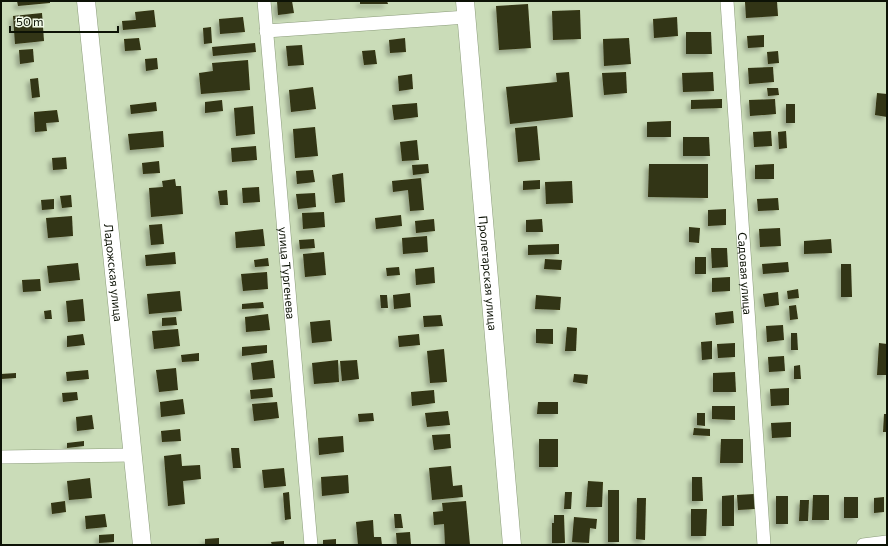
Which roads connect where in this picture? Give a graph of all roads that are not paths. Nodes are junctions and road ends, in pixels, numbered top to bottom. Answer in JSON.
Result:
{"nodes":[{"id":1,"x":86,"y":1,"type":"edge"},
{"id":2,"x":264,"y":1,"type":"edge"},
{"id":3,"x":727,"y":1,"type":"edge"},
{"id":4,"x":466,"y":9,"type":"edge"},
{"id":5,"x":266,"y":31,"type":"junction"},
{"id":6,"x":132,"y":455,"type":"junction"},
{"id":7,"x":1,"y":457,"type":"edge"},
{"id":8,"x":887,"y":542,"type":"edge"},
{"id":9,"x":142,"y":545,"type":"edge"},
{"id":10,"x":311,"y":545,"type":"edge"},
{"id":11,"x":512,"y":545,"type":"edge"},
{"id":12,"x":764,"y":545,"type":"edge"},
{"id":13,"x":863,"y":545,"type":"edge"}],
"edges":[{"from":1,"to":6,"type":"street","name":"Ладожская улица"},
{"from":2,"to":5,"type":"street","name":"улица Тургенева"},
{"from":3,"to":12,"type":"street","name":"Садовая улица"},
{"from":4,"to":5,"type":"street"},
{"from":4,"to":11,"type":"street","name":"Пролетарская улица"},
{"from":5,"to":10,"type":"street","name":"улица Тургенева"},
{"from":6,"to":7,"type":"street"},
{"from":6,"to":9,"type":"street","name":"Ладожская улица"},
{"from":8,"to":13,"type":"street"}]}
